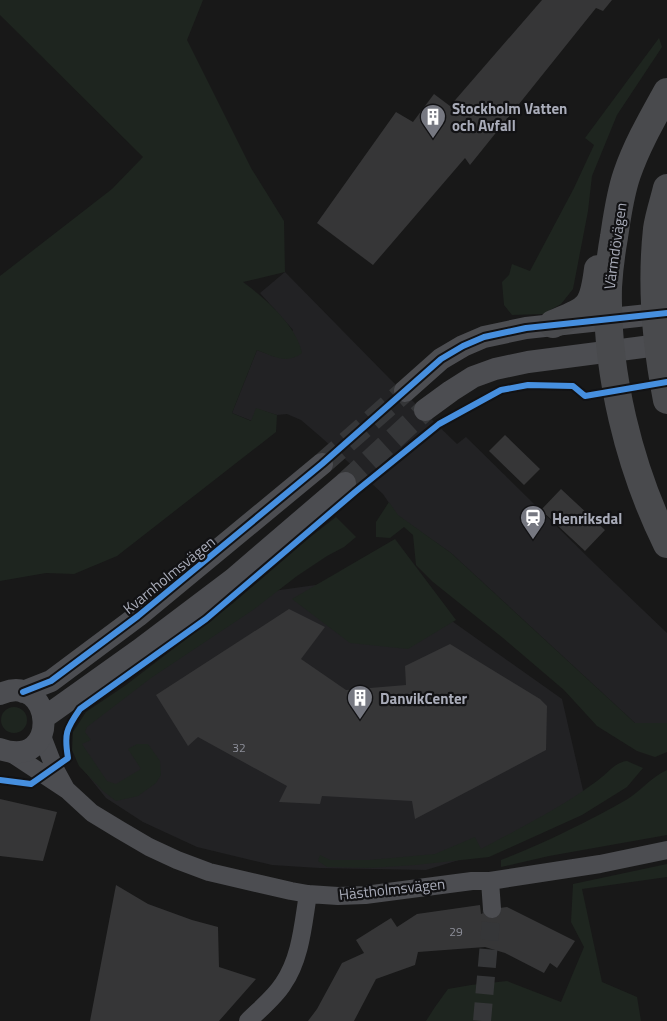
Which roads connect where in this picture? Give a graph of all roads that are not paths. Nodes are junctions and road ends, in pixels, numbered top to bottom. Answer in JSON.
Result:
{"nodes":[{"id":1,"x":667,"y":68,"type":"edge"},
{"id":2,"x":667,"y":92,"type":"edge"},
{"id":3,"x":667,"y":188,"type":"edge"},
{"id":4,"x":661,"y":314,"type":"edge"},
{"id":5,"x":609,"y":319,"type":"junction"},
{"id":6,"x":554,"y":324,"type":"junction"},
{"id":7,"x":663,"y":345,"type":"edge"},
{"id":8,"x":611,"y":352,"type":"junction"},
{"id":9,"x":405,"y":391,"type":"tunnel mouth"},
{"id":10,"x":667,"y":400,"type":"edge"},
{"id":11,"x":425,"y":410,"type":"tunnel mouth"},
{"id":12,"x":322,"y":465,"type":"tunnel mouth"},
{"id":13,"x":345,"y":483,"type":"tunnel mouth"},
{"id":14,"x":667,"y":544,"type":"edge"},
{"id":15,"x":23,"y":692,"type":"junction"},
{"id":16,"x":0,"y":694,"type":"edge"},
{"id":17,"x":43,"y":726,"type":"junction"},
{"id":18,"x":6,"y":751,"type":"edge"},
{"id":19,"x":67,"y":790,"type":"junction"},
{"id":20,"x":667,"y":850,"type":"edge"},
{"id":21,"x":490,"y":881,"type":"junction"},
{"id":22,"x":308,"y":894,"type":"junction"},
{"id":23,"x":492,"y":909,"type":"tunnel mouth"},
{"id":24,"x":248,"y":1021,"type":"edge"}],
"edges":[{"from":1,"to":6,"type":"main road"},
{"from":2,"to":5,"type":"main road","name":"Värmdövägen"},
{"from":3,"to":4,"type":"main road"},
{"from":4,"to":5,"type":"street"},
{"from":4,"to":7,"type":"main road"},
{"from":5,"to":6,"type":"street"},
{"from":5,"to":8,"type":"main road","name":"Värmdövägen"},
{"from":6,"to":9,"type":"street"},
{"from":7,"to":8,"type":"street"},
{"from":7,"to":10,"type":"main road"},
{"from":8,"to":11,"type":"street"},
{"from":8,"to":14,"type":"main road","name":"Värmdövägen"},
{"from":12,"to":15,"type":"street","name":"Kvarnholmsvägen"},
{"from":13,"to":17,"type":"street"},
{"from":15,"to":16,"type":"street","name":"Kvarnholmsvägen"},
{"from":15,"to":17,"type":"street"},
{"from":17,"to":18,"type":"street"},
{"from":17,"to":19,"type":"street","name":"Hästholmsvägen"},
{"from":18,"to":19,"type":"street","name":"Hästholmsvägen"},
{"from":19,"to":22,"type":"street","name":"Hästholmsvägen"},
{"from":20,"to":21,"type":"street","name":"Hästholmsvägen"},
{"from":21,"to":22,"type":"street","name":"Hästholmsvägen"},
{"from":21,"to":23,"type":"street"},
{"from":22,"to":24,"type":"street"}]}
